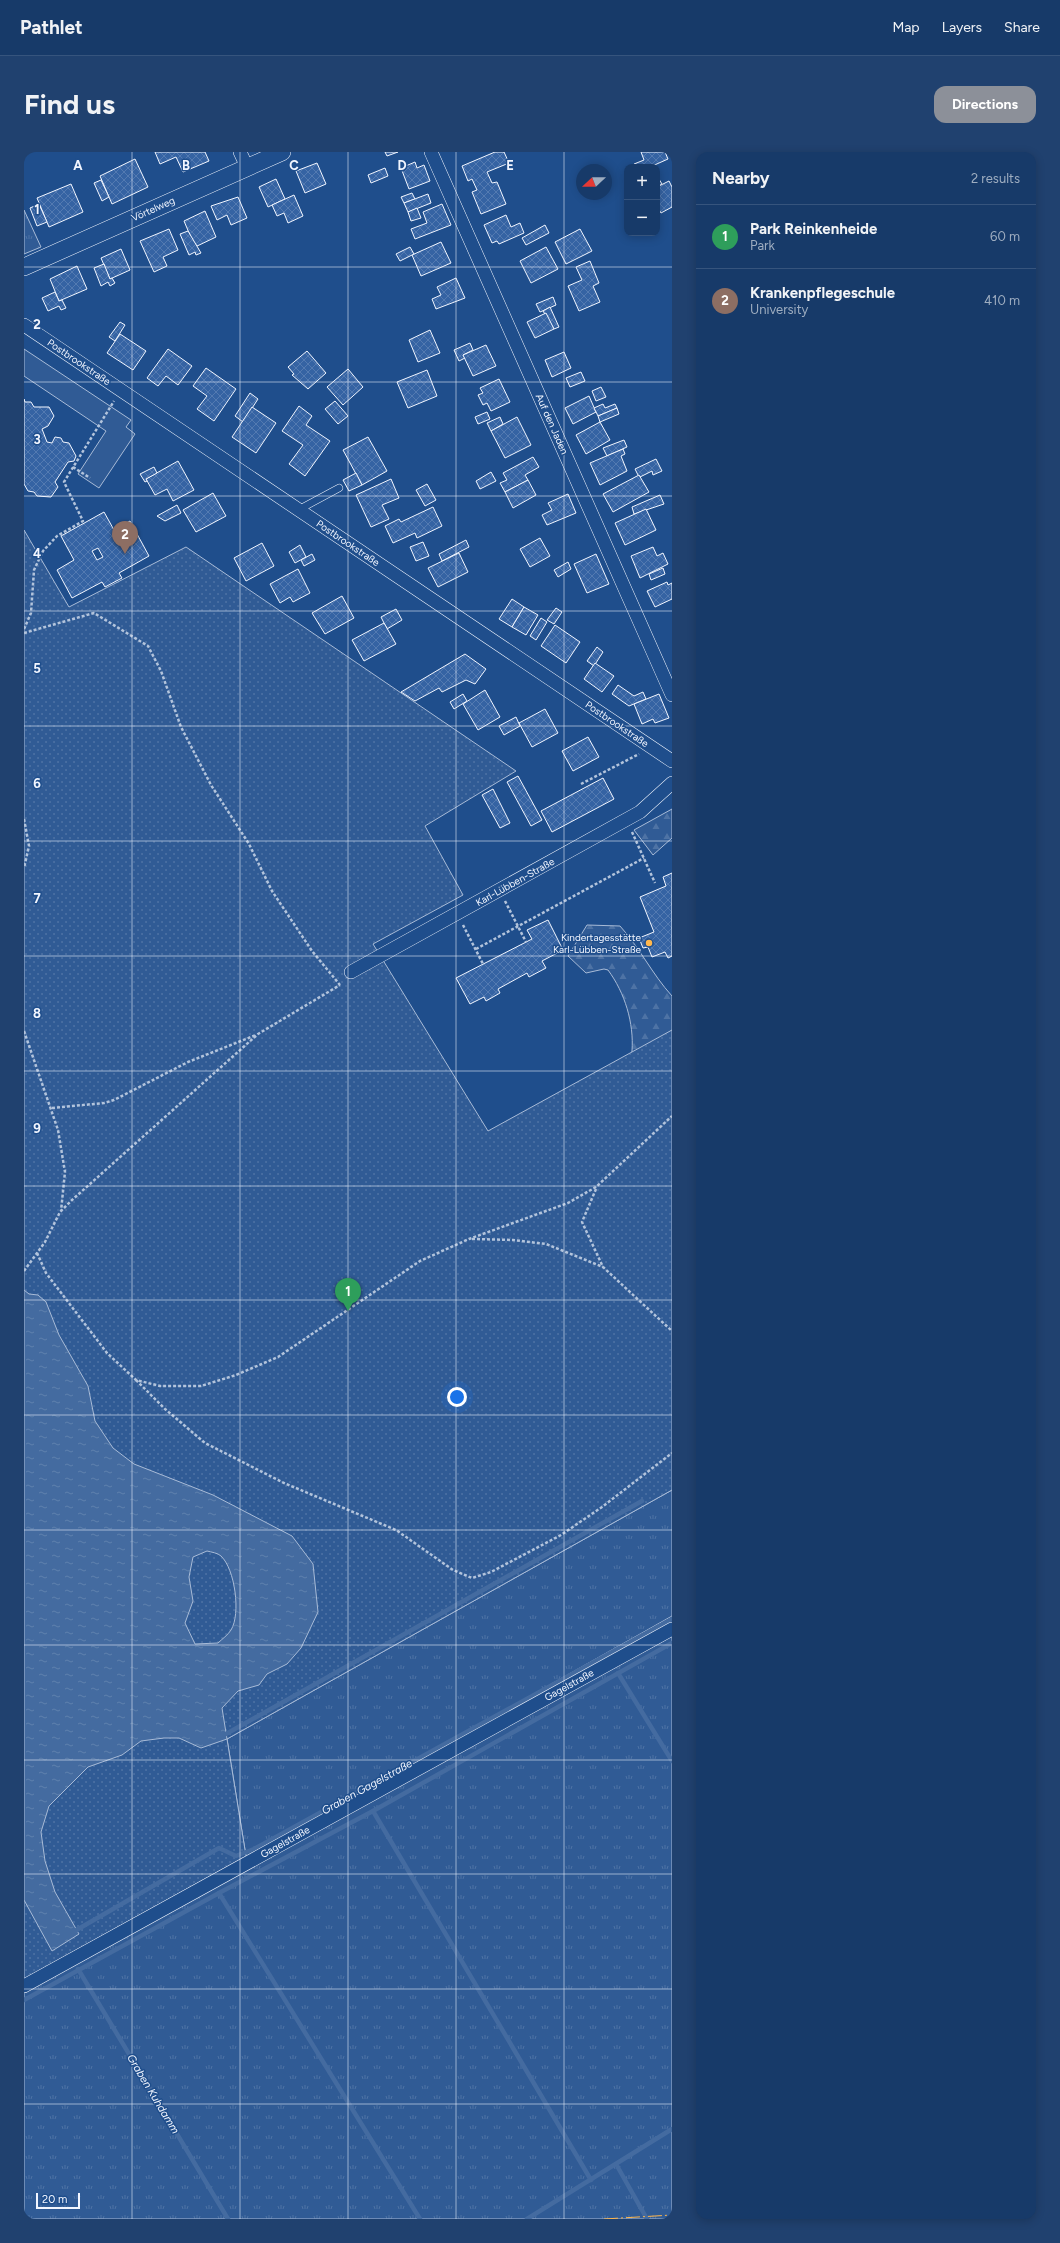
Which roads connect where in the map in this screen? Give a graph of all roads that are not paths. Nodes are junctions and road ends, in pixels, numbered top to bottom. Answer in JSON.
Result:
{"nodes":[{"id":1,"x":282,"y":152,"type":"edge"},
{"id":2,"x":432,"y":152,"type":"edge"},
{"id":3,"x":244,"y":160,"type":"edge"},
{"id":4,"x":24,"y":267,"type":"edge"},
{"id":5,"x":24,"y":325,"type":"edge"},
{"id":6,"x":339,"y":488,"type":"dead end"},
{"id":7,"x":298,"y":510,"type":"junction"},
{"id":8,"x":672,"y":695,"type":"edge"},
{"id":9,"x":672,"y":760,"type":"edge"},
{"id":10,"x":672,"y":782,"type":"edge"},
{"id":11,"x":351,"y":972,"type":"road end"},
{"id":12,"x":672,"y":1628,"type":"edge"},
{"id":13,"x":24,"y":1986,"type":"edge"}],
"edges":[{"from":1,"to":3,"type":"street","name":"Vörtelweg"},
{"from":2,"to":8,"type":"street","name":"Auf den Jaden"},
{"from":3,"to":4,"type":"street","name":"Vörtelweg"},
{"from":5,"to":7,"type":"street","name":"Postbrookstraße"},
{"from":6,"to":7,"type":"lane"},
{"from":7,"to":9,"type":"street","name":"Postbrookstraße"},
{"from":10,"to":11,"type":"street","name":"Karl-Lübben-Straße"},
{"from":12,"to":13,"type":"street","name":"Gagelstraße"}]}
